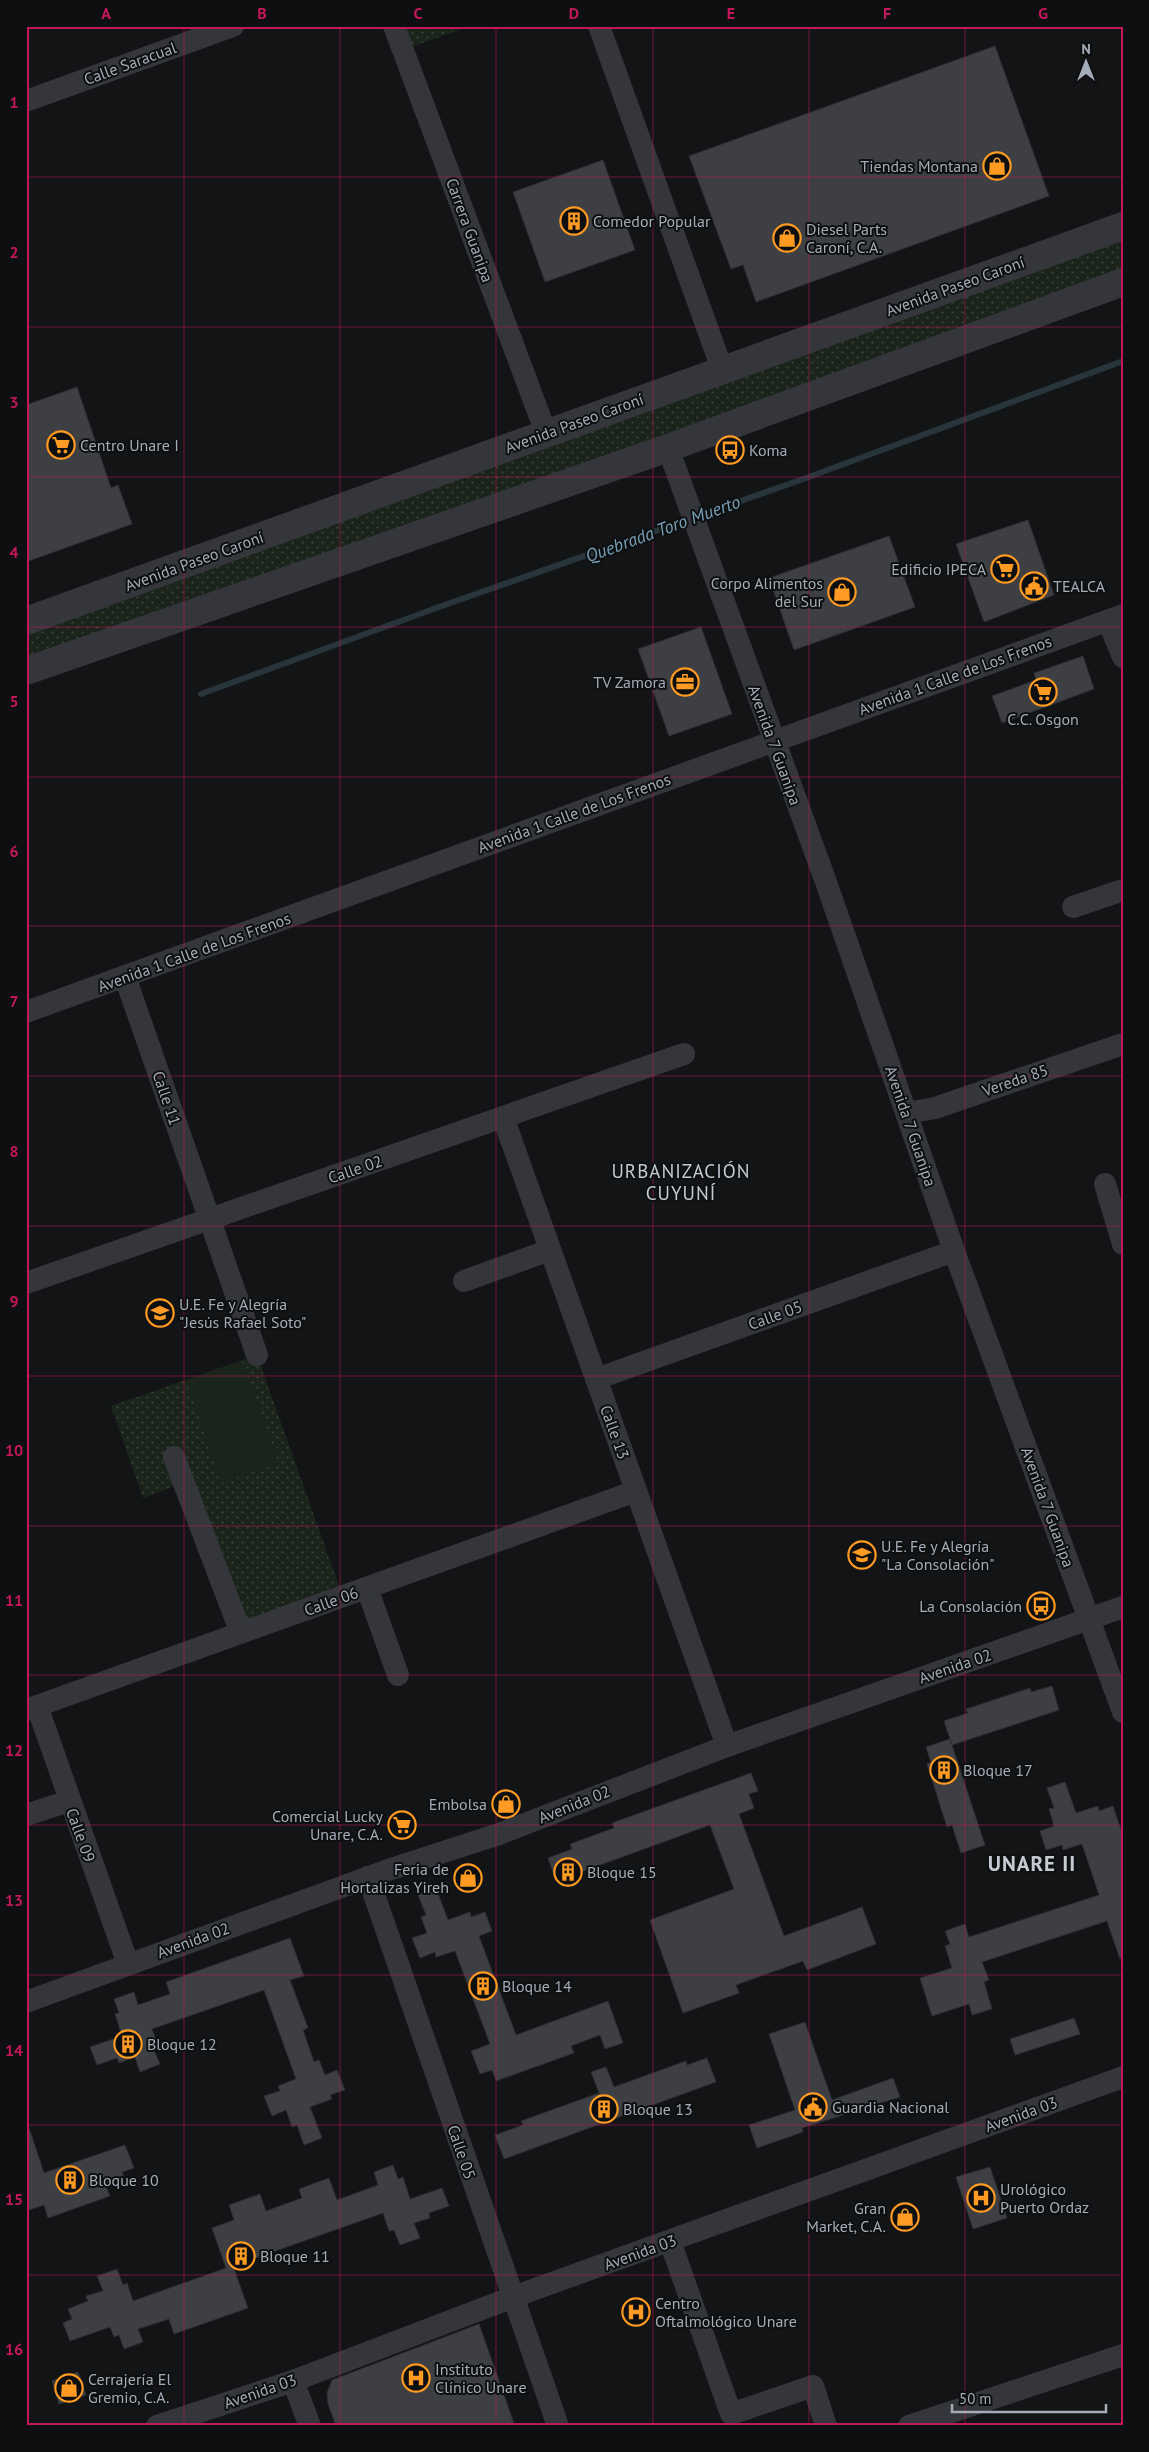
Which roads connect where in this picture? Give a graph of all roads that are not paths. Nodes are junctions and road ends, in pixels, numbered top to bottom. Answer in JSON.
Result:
{"nodes":[{"id":1,"x":233,"y":26,"type":"edge"},
{"id":2,"x":394,"y":26,"type":"edge"},
{"id":3,"x":599,"y":26,"type":"edge"},
{"id":4,"x":26,"y":101,"type":"edge"},
{"id":5,"x":1123,"y":226,"type":"edge"},
{"id":6,"x":1123,"y":282,"type":"edge"},
{"id":7,"x":722,"y":369,"type":"junction"},
{"id":8,"x":546,"y":433,"type":"junction"},
{"id":9,"x":668,"y":448,"type":"junction"},
{"id":10,"x":1116,"y":618,"type":"edge"},
{"id":11,"x":26,"y":621,"type":"edge"},
{"id":12,"x":1123,"y":657,"type":"edge"},
{"id":13,"x":26,"y":671,"type":"edge"},
{"id":14,"x":773,"y":740,"type":"junction"},
{"id":15,"x":1123,"y":890,"type":"edge"},
{"id":16,"x":1073,"y":907,"type":"dead end"},
{"id":17,"x":125,"y":977,"type":"junction"},
{"id":18,"x":26,"y":1012,"type":"edge"},
{"id":19,"x":1123,"y":1044,"type":"edge"},
{"id":20,"x":684,"y":1054,"type":"dead end"},
{"id":21,"x":907,"y":1113,"type":"junction"},
{"id":22,"x":503,"y":1117,"type":"junction"},
{"id":23,"x":1105,"y":1184,"type":"dead end"},
{"id":24,"x":1118,"y":1206,"type":"edge"},
{"id":25,"x":210,"y":1219,"type":"junction"},
{"id":26,"x":1123,"y":1244,"type":"edge"},
{"id":27,"x":550,"y":1250,"type":"junction"},
{"id":28,"x":954,"y":1251,"type":"junction"},
{"id":29,"x":464,"y":1281,"type":"dead end"},
{"id":30,"x":26,"y":1283,"type":"edge"},
{"id":31,"x":257,"y":1356,"type":"dead end"},
{"id":32,"x":596,"y":1379,"type":"junction"},
{"id":33,"x":174,"y":1457,"type":"dead end"},
{"id":34,"x":636,"y":1491,"type":"junction"},
{"id":35,"x":366,"y":1588,"type":"junction"},
{"id":36,"x":1123,"y":1608,"type":"edge"},
{"id":37,"x":1089,"y":1618,"type":"junction"},
{"id":38,"x":240,"y":1633,"type":"junction"},
{"id":39,"x":398,"y":1675,"type":"dead end"},
{"id":40,"x":31,"y":1708,"type":"edge"},
{"id":41,"x":1123,"y":1712,"type":"edge"},
{"id":42,"x":727,"y":1746,"type":"junction"},
{"id":43,"x":69,"y":1801,"type":"junction"},
{"id":44,"x":26,"y":1815,"type":"edge"},
{"id":45,"x":368,"y":1877,"type":"junction"},
{"id":46,"x":128,"y":1964,"type":"junction"},
{"id":47,"x":26,"y":2002,"type":"edge"},
{"id":48,"x":1123,"y":2077,"type":"edge"},
{"id":49,"x":670,"y":2241,"type":"junction"},
{"id":50,"x":514,"y":2298,"type":"junction"},
{"id":51,"x":1123,"y":2355,"type":"edge"},
{"id":52,"x":293,"y":2380,"type":"junction"},
{"id":53,"x":157,"y":2426,"type":"edge"},
{"id":54,"x":310,"y":2426,"type":"edge"},
{"id":55,"x":558,"y":2426,"type":"edge"},
{"id":56,"x":826,"y":2426,"type":"edge"},
{"id":57,"x":909,"y":2426,"type":"edge"}],
"edges":[{"from":1,"to":4,"type":"street","name":"Calle Saracual"},
{"from":2,"to":8,"type":"street","name":"Carrera Guanipa"},
{"from":3,"to":7,"type":"street"},
{"from":5,"to":7,"type":"street","name":"Avenida Paseo Caroní"},
{"from":6,"to":9,"type":"street"},
{"from":7,"to":8,"type":"street","name":"Avenida Paseo Caroní"},
{"from":8,"to":11,"type":"street","name":"Avenida Paseo Caroní"},
{"from":9,"to":13,"type":"street"},
{"from":9,"to":14,"type":"street","name":"Avenida 7 Guanipa"},
{"from":10,"to":12,"type":"street"},
{"from":10,"to":14,"type":"street","name":"Avenida 1 Calle de Los Frenos"},
{"from":14,"to":17,"type":"street","name":"Avenida 1 Calle de Los Frenos"},
{"from":14,"to":21,"type":"street","name":"Avenida 7 Guanipa"},
{"from":15,"to":16,"type":"street"},
{"from":17,"to":18,"type":"street","name":"Avenida 1 Calle de Los Frenos"},
{"from":17,"to":25,"type":"street","name":"Calle 11"},
{"from":19,"to":21,"type":"street","name":"Vereda 85"},
{"from":20,"to":22,"type":"street","name":"Calle 02"},
{"from":21,"to":28,"type":"street","name":"Avenida 7 Guanipa"},
{"from":22,"to":25,"type":"street","name":"Calle 02"},
{"from":22,"to":27,"type":"street","name":"Calle 13"},
{"from":23,"to":24,"type":"street"},
{"from":24,"to":26,"type":"street"},
{"from":25,"to":30,"type":"street","name":"Calle 02"},
{"from":25,"to":31,"type":"street","name":"Calle 11"},
{"from":27,"to":29,"type":"street"},
{"from":27,"to":32,"type":"street","name":"Calle 13"},
{"from":28,"to":32,"type":"street","name":"Calle 05"},
{"from":28,"to":37,"type":"street","name":"Avenida 7 Guanipa"},
{"from":32,"to":34,"type":"street","name":"Calle 13"},
{"from":33,"to":38,"type":"street"},
{"from":34,"to":35,"type":"street","name":"Calle 06"},
{"from":34,"to":42,"type":"street","name":"Calle 13"},
{"from":35,"to":38,"type":"street","name":"Calle 06"},
{"from":35,"to":39,"type":"street"},
{"from":36,"to":37,"type":"street","name":"Avenida 02"},
{"from":37,"to":41,"type":"street","name":"Avenida 7 Guanipa"},
{"from":37,"to":42,"type":"street","name":"Avenida 02"},
{"from":38,"to":40,"type":"street","name":"Calle 06"},
{"from":40,"to":43,"type":"street","name":"Calle 09"},
{"from":42,"to":45,"type":"street","name":"Avenida 02"},
{"from":43,"to":44,"type":"street"},
{"from":43,"to":46,"type":"street","name":"Calle 09"},
{"from":45,"to":46,"type":"street","name":"Avenida 02"},
{"from":45,"to":50,"type":"street","name":"Calle 05"},
{"from":46,"to":47,"type":"street","name":"Avenida 02"},
{"from":48,"to":49,"type":"street","name":"Avenida 03"},
{"from":49,"to":50,"type":"street","name":"Avenida 03"},
{"from":49,"to":56,"type":"street"},
{"from":50,"to":52,"type":"street","name":"Avenida 03"},
{"from":50,"to":55,"type":"street","name":"Calle 05"},
{"from":51,"to":57,"type":"street"},
{"from":52,"to":53,"type":"street","name":"Avenida 03"},
{"from":52,"to":54,"type":"street"}]}
